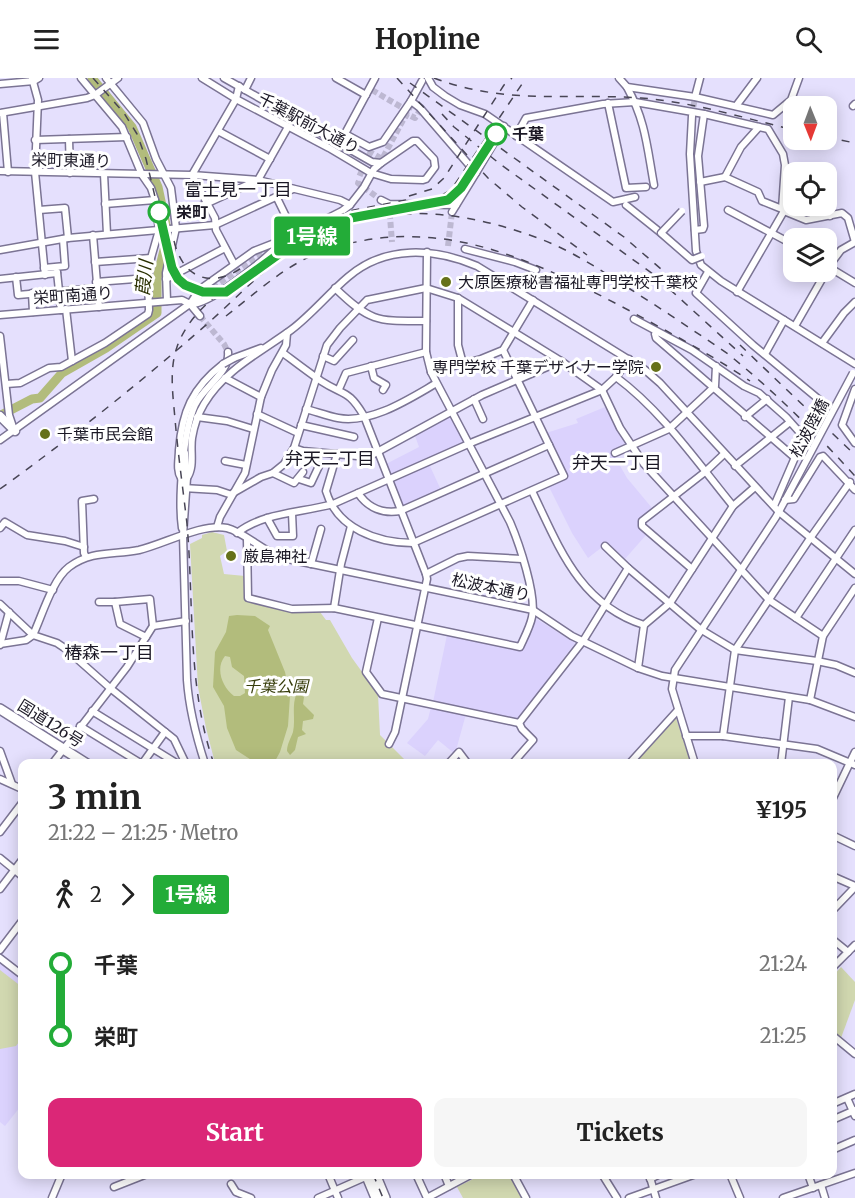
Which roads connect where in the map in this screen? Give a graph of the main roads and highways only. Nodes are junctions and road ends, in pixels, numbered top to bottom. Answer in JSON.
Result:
{"nodes":[{"id":1,"x":5,"y":414,"type":"edge"},
{"id":2,"x":15,"y":431,"type":"road end"},
{"id":3,"x":0,"y":709,"type":"edge"},
{"id":4,"x":0,"y":715,"type":"edge"},
{"id":5,"x":61,"y":751,"type":"junction"},
{"id":6,"x":71,"y":759,"type":"edge"},
{"id":7,"x":77,"y":759,"type":"edge"},
{"id":8,"x":371,"y":1179,"type":"edge"},
{"id":9,"x":373,"y":1179,"type":"edge"},
{"id":10,"x":376,"y":1198,"type":"edge"},
{"id":11,"x":385,"y":1198,"type":"edge"}],
"edges":[{"from":1,"to":2,"type":"main road"},
{"from":3,"to":5,"type":"highway","name":"国道126号"},
{"from":4,"to":5,"type":"highway","name":"国道126号"},
{"from":5,"to":6,"type":"highway","name":"国道126号"},
{"from":5,"to":7,"type":"highway","name":"国道126号"},
{"from":8,"to":10,"type":"highway"},
{"from":9,"to":11,"type":"highway"}]}
